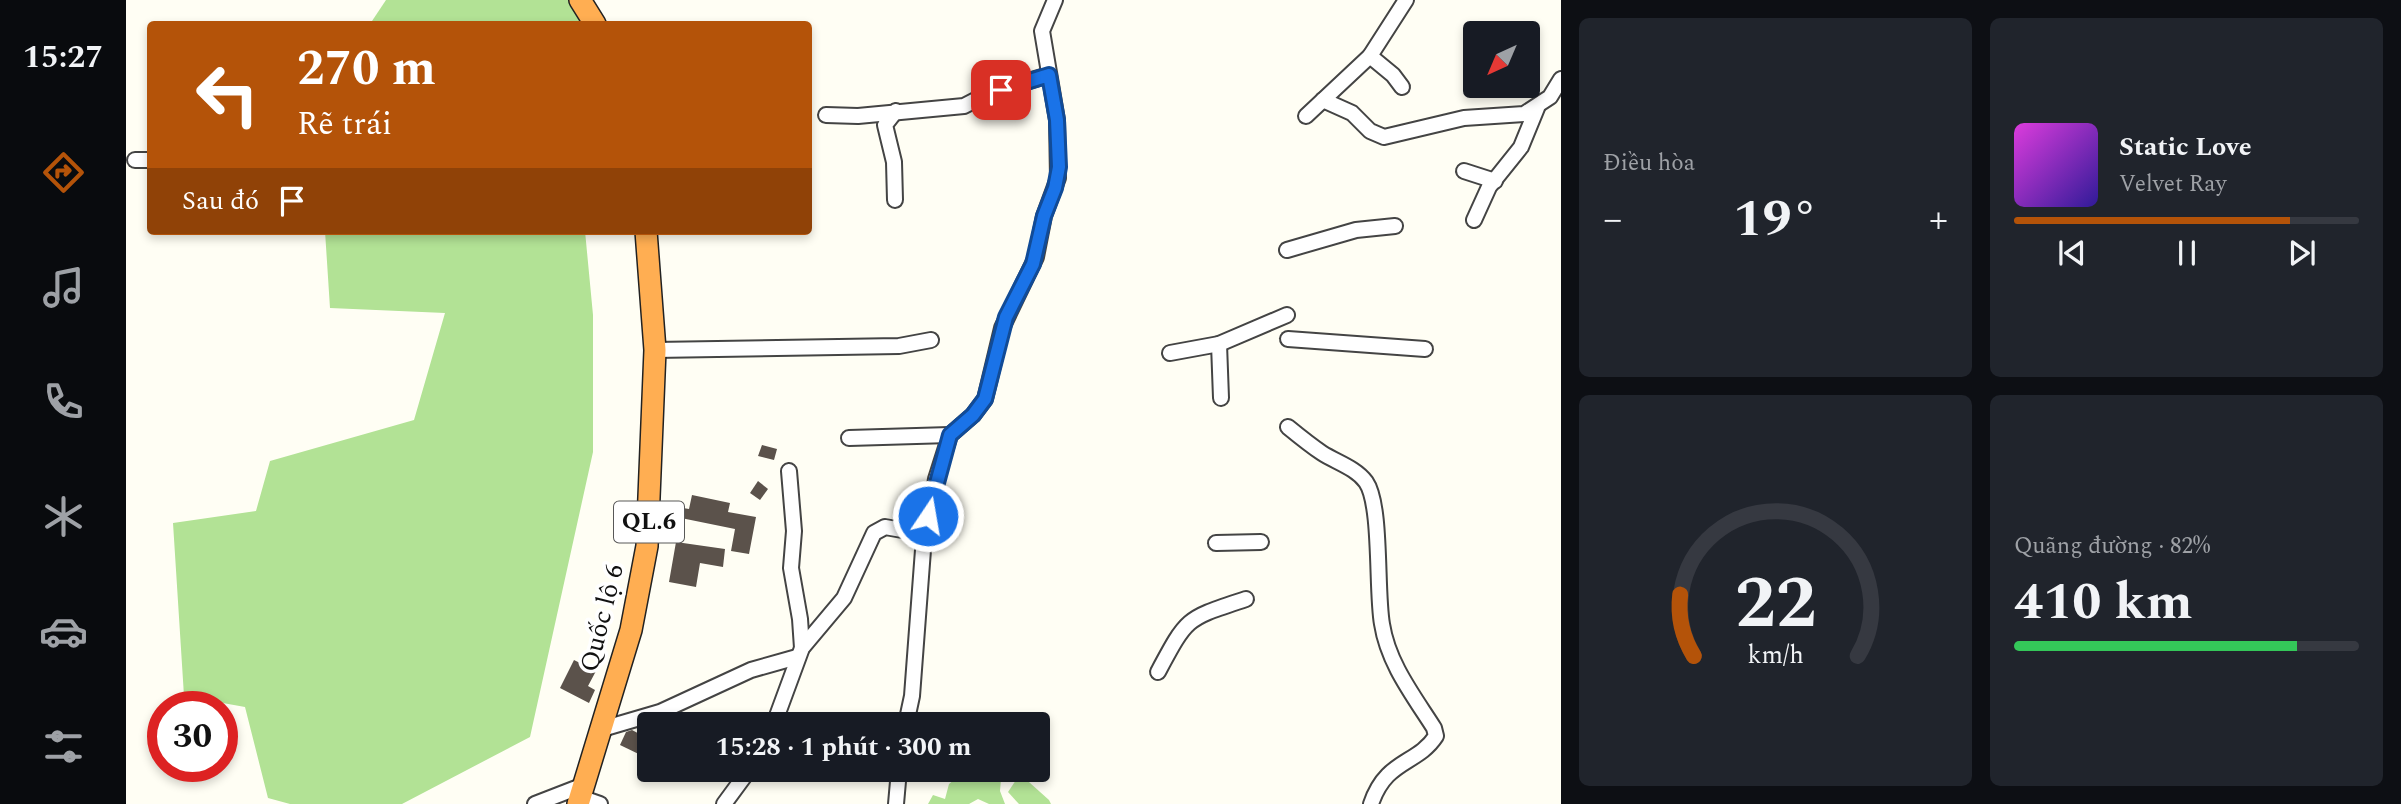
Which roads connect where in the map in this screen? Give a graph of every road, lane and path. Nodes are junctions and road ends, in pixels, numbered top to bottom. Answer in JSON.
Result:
{"nodes":[{"id":1,"x":580,"y":0,"type":"edge"},
{"id":2,"x":1055,"y":0,"type":"edge"},
{"id":3,"x":1406,"y":0,"type":"edge"},
{"id":4,"x":592,"y":21,"type":"edge"},
{"id":5,"x":1370,"y":56,"type":"junction"},
{"id":6,"x":1049,"y":75,"type":"junction"},
{"id":7,"x":1561,"y":79,"type":"edge"},
{"id":8,"x":1402,"y":87,"type":"dead end"},
{"id":9,"x":1323,"y":100,"type":"junction"},
{"id":10,"x":1537,"y":108,"type":"junction"},
{"id":11,"x":896,"y":111,"type":"junction"},
{"id":12,"x":826,"y":115,"type":"dead end"},
{"id":13,"x":1306,"y":116,"type":"dead end"},
{"id":14,"x":135,"y":160,"type":"dead end"},
{"id":15,"x":147,"y":160,"type":"edge"},
{"id":16,"x":1464,"y":172,"type":"dead end"},
{"id":17,"x":1495,"y":181,"type":"junction"},
{"id":18,"x":895,"y":200,"type":"dead end"},
{"id":19,"x":1474,"y":220,"type":"dead end"},
{"id":20,"x":1395,"y":226,"type":"dead end"},
{"id":21,"x":646,"y":235,"type":"edge"},
{"id":22,"x":1287,"y":250,"type":"dead end"},
{"id":23,"x":1287,"y":315,"type":"dead end"},
{"id":24,"x":931,"y":340,"type":"dead end"},
{"id":25,"x":1288,"y":340,"type":"dead end"},
{"id":26,"x":1219,"y":344,"type":"junction"},
{"id":27,"x":1425,"y":349,"type":"dead end"},
{"id":28,"x":655,"y":350,"type":"junction"},
{"id":29,"x":1170,"y":353,"type":"dead end"},
{"id":30,"x":1221,"y":398,"type":"dead end"},
{"id":31,"x":1288,"y":427,"type":"dead end"},
{"id":32,"x":950,"y":435,"type":"junction"},
{"id":33,"x":849,"y":438,"type":"dead end"},
{"id":34,"x":789,"y":471,"type":"dead end"},
{"id":35,"x":925,"y":534,"type":"junction"},
{"id":36,"x":1261,"y":542,"type":"dead end"},
{"id":37,"x":1216,"y":543,"type":"dead end"},
{"id":38,"x":1246,"y":599,"type":"dead end"},
{"id":39,"x":799,"y":652,"type":"junction"},
{"id":40,"x":1158,"y":672,"type":"dead end"},
{"id":41,"x":778,"y":712,"type":"edge"},
{"id":42,"x":909,"y":712,"type":"edge"},
{"id":43,"x":602,"y":729,"type":"junction"},
{"id":44,"x":740,"y":782,"type":"edge"},
{"id":45,"x":898,"y":782,"type":"edge"},
{"id":46,"x":586,"y":797,"type":"edge"},
{"id":47,"x":535,"y":804,"type":"edge"},
{"id":48,"x":724,"y":804,"type":"edge"},
{"id":49,"x":896,"y":804,"type":"edge"},
{"id":50,"x":1371,"y":804,"type":"edge"}],
"edges":[{"from":1,"to":4,"type":"highway"},
{"from":2,"to":6,"type":"street"},
{"from":3,"to":5,"type":"street"},
{"from":5,"to":8,"type":"street"},
{"from":5,"to":9,"type":"street"},
{"from":6,"to":11,"type":"street"},
{"from":6,"to":32,"type":"street"},
{"from":7,"to":10,"type":"street"},
{"from":9,"to":10,"type":"street"},
{"from":9,"to":13,"type":"street"},
{"from":10,"to":17,"type":"street"},
{"from":11,"to":12,"type":"street"},
{"from":11,"to":18,"type":"street"},
{"from":14,"to":15,"type":"street"},
{"from":16,"to":17,"type":"street"},
{"from":17,"to":19,"type":"street"},
{"from":20,"to":22,"type":"street"},
{"from":21,"to":28,"type":"highway","name":"Quốc lộ 6","number":"QL.6"},
{"from":23,"to":26,"type":"street"},
{"from":24,"to":28,"type":"street"},
{"from":25,"to":27,"type":"street"},
{"from":26,"to":29,"type":"street"},
{"from":26,"to":30,"type":"street"},
{"from":28,"to":43,"type":"highway","name":"Quốc lộ 6","number":"QL.6"},
{"from":31,"to":50,"type":"street"},
{"from":32,"to":33,"type":"street"},
{"from":32,"to":35,"type":"street"},
{"from":34,"to":39,"type":"street"},
{"from":35,"to":39,"type":"street"},
{"from":35,"to":42,"type":"street"},
{"from":36,"to":37,"type":"street"},
{"from":38,"to":40,"type":"street"},
{"from":39,"to":41,"type":"street"},
{"from":39,"to":43,"type":"street"},
{"from":43,"to":46,"type":"highway","name":"Quốc lộ 6","number":"QL.6"},
{"from":44,"to":48,"type":"street"},
{"from":45,"to":49,"type":"street"},
{"from":46,"to":47,"type":"street"}]}
